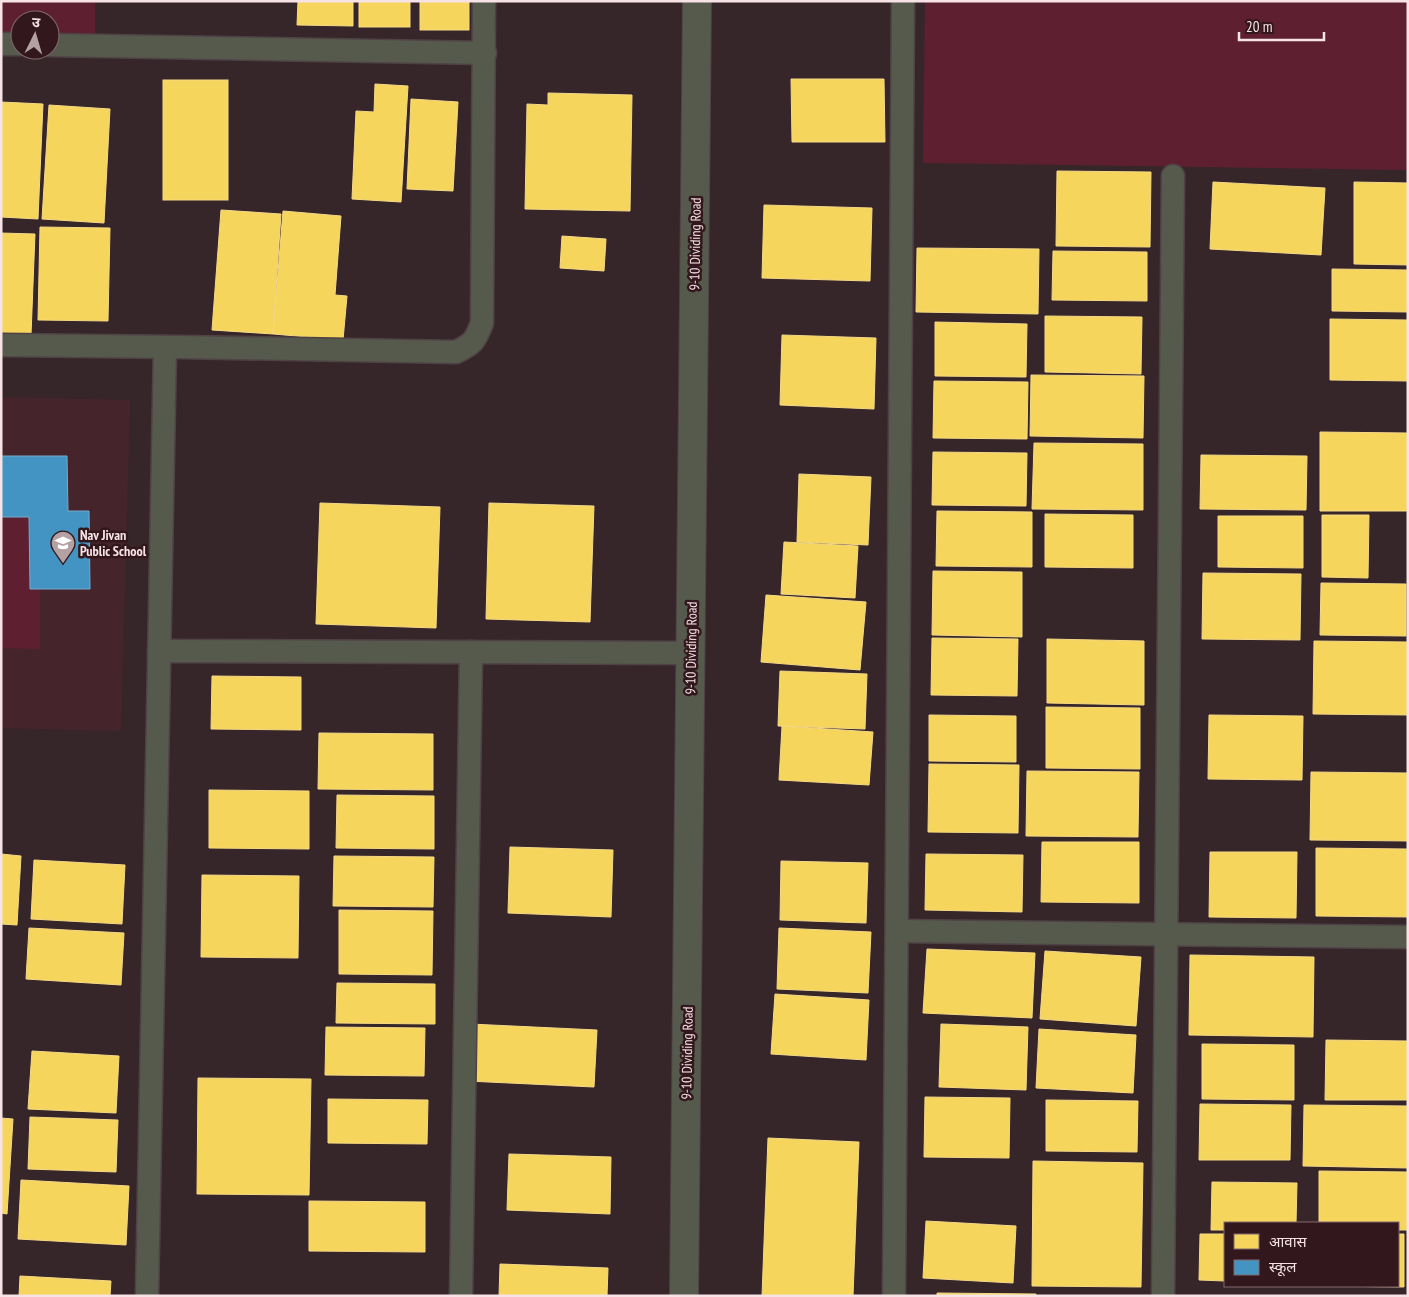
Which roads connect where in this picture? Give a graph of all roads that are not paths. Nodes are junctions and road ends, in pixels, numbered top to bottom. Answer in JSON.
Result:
{"nodes":[{"id":1,"x":484,"y":1,"type":"edge"},
{"id":2,"x":697,"y":1,"type":"edge"},
{"id":3,"x":903,"y":1,"type":"edge"},
{"id":4,"x":60,"y":45,"type":"edge"},
{"id":5,"x":484,"y":52,"type":"junction"},
{"id":6,"x":1174,"y":176,"type":"dead end"},
{"id":7,"x":1,"y":345,"type":"edge"},
{"id":8,"x":165,"y":347,"type":"junction"},
{"id":9,"x":159,"y":651,"type":"junction"},
{"id":10,"x":471,"y":652,"type":"junction"},
{"id":11,"x":690,"y":653,"type":"junction"},
{"id":12,"x":896,"y":931,"type":"junction"},
{"id":13,"x":1167,"y":934,"type":"junction"},
{"id":14,"x":1408,"y":936,"type":"edge"},
{"id":15,"x":147,"y":1296,"type":"edge"},
{"id":16,"x":461,"y":1296,"type":"edge"},
{"id":17,"x":684,"y":1296,"type":"edge"},
{"id":18,"x":894,"y":1296,"type":"edge"},
{"id":19,"x":1163,"y":1296,"type":"edge"}],
"edges":[{"from":1,"to":5,"type":"street"},
{"from":2,"to":11,"type":"street","name":"9-10 Dividing Road"},
{"from":3,"to":12,"type":"street"},
{"from":4,"to":5,"type":"street"},
{"from":5,"to":8,"type":"street"},
{"from":6,"to":13,"type":"street"},
{"from":7,"to":8,"type":"street"},
{"from":8,"to":9,"type":"street"},
{"from":9,"to":10,"type":"street"},
{"from":9,"to":15,"type":"street"},
{"from":10,"to":11,"type":"street"},
{"from":10,"to":16,"type":"street"},
{"from":11,"to":17,"type":"street","name":"9-10 Dividing Road"},
{"from":12,"to":13,"type":"street"},
{"from":12,"to":18,"type":"street"},
{"from":13,"to":14,"type":"street"},
{"from":13,"to":19,"type":"street"}]}
